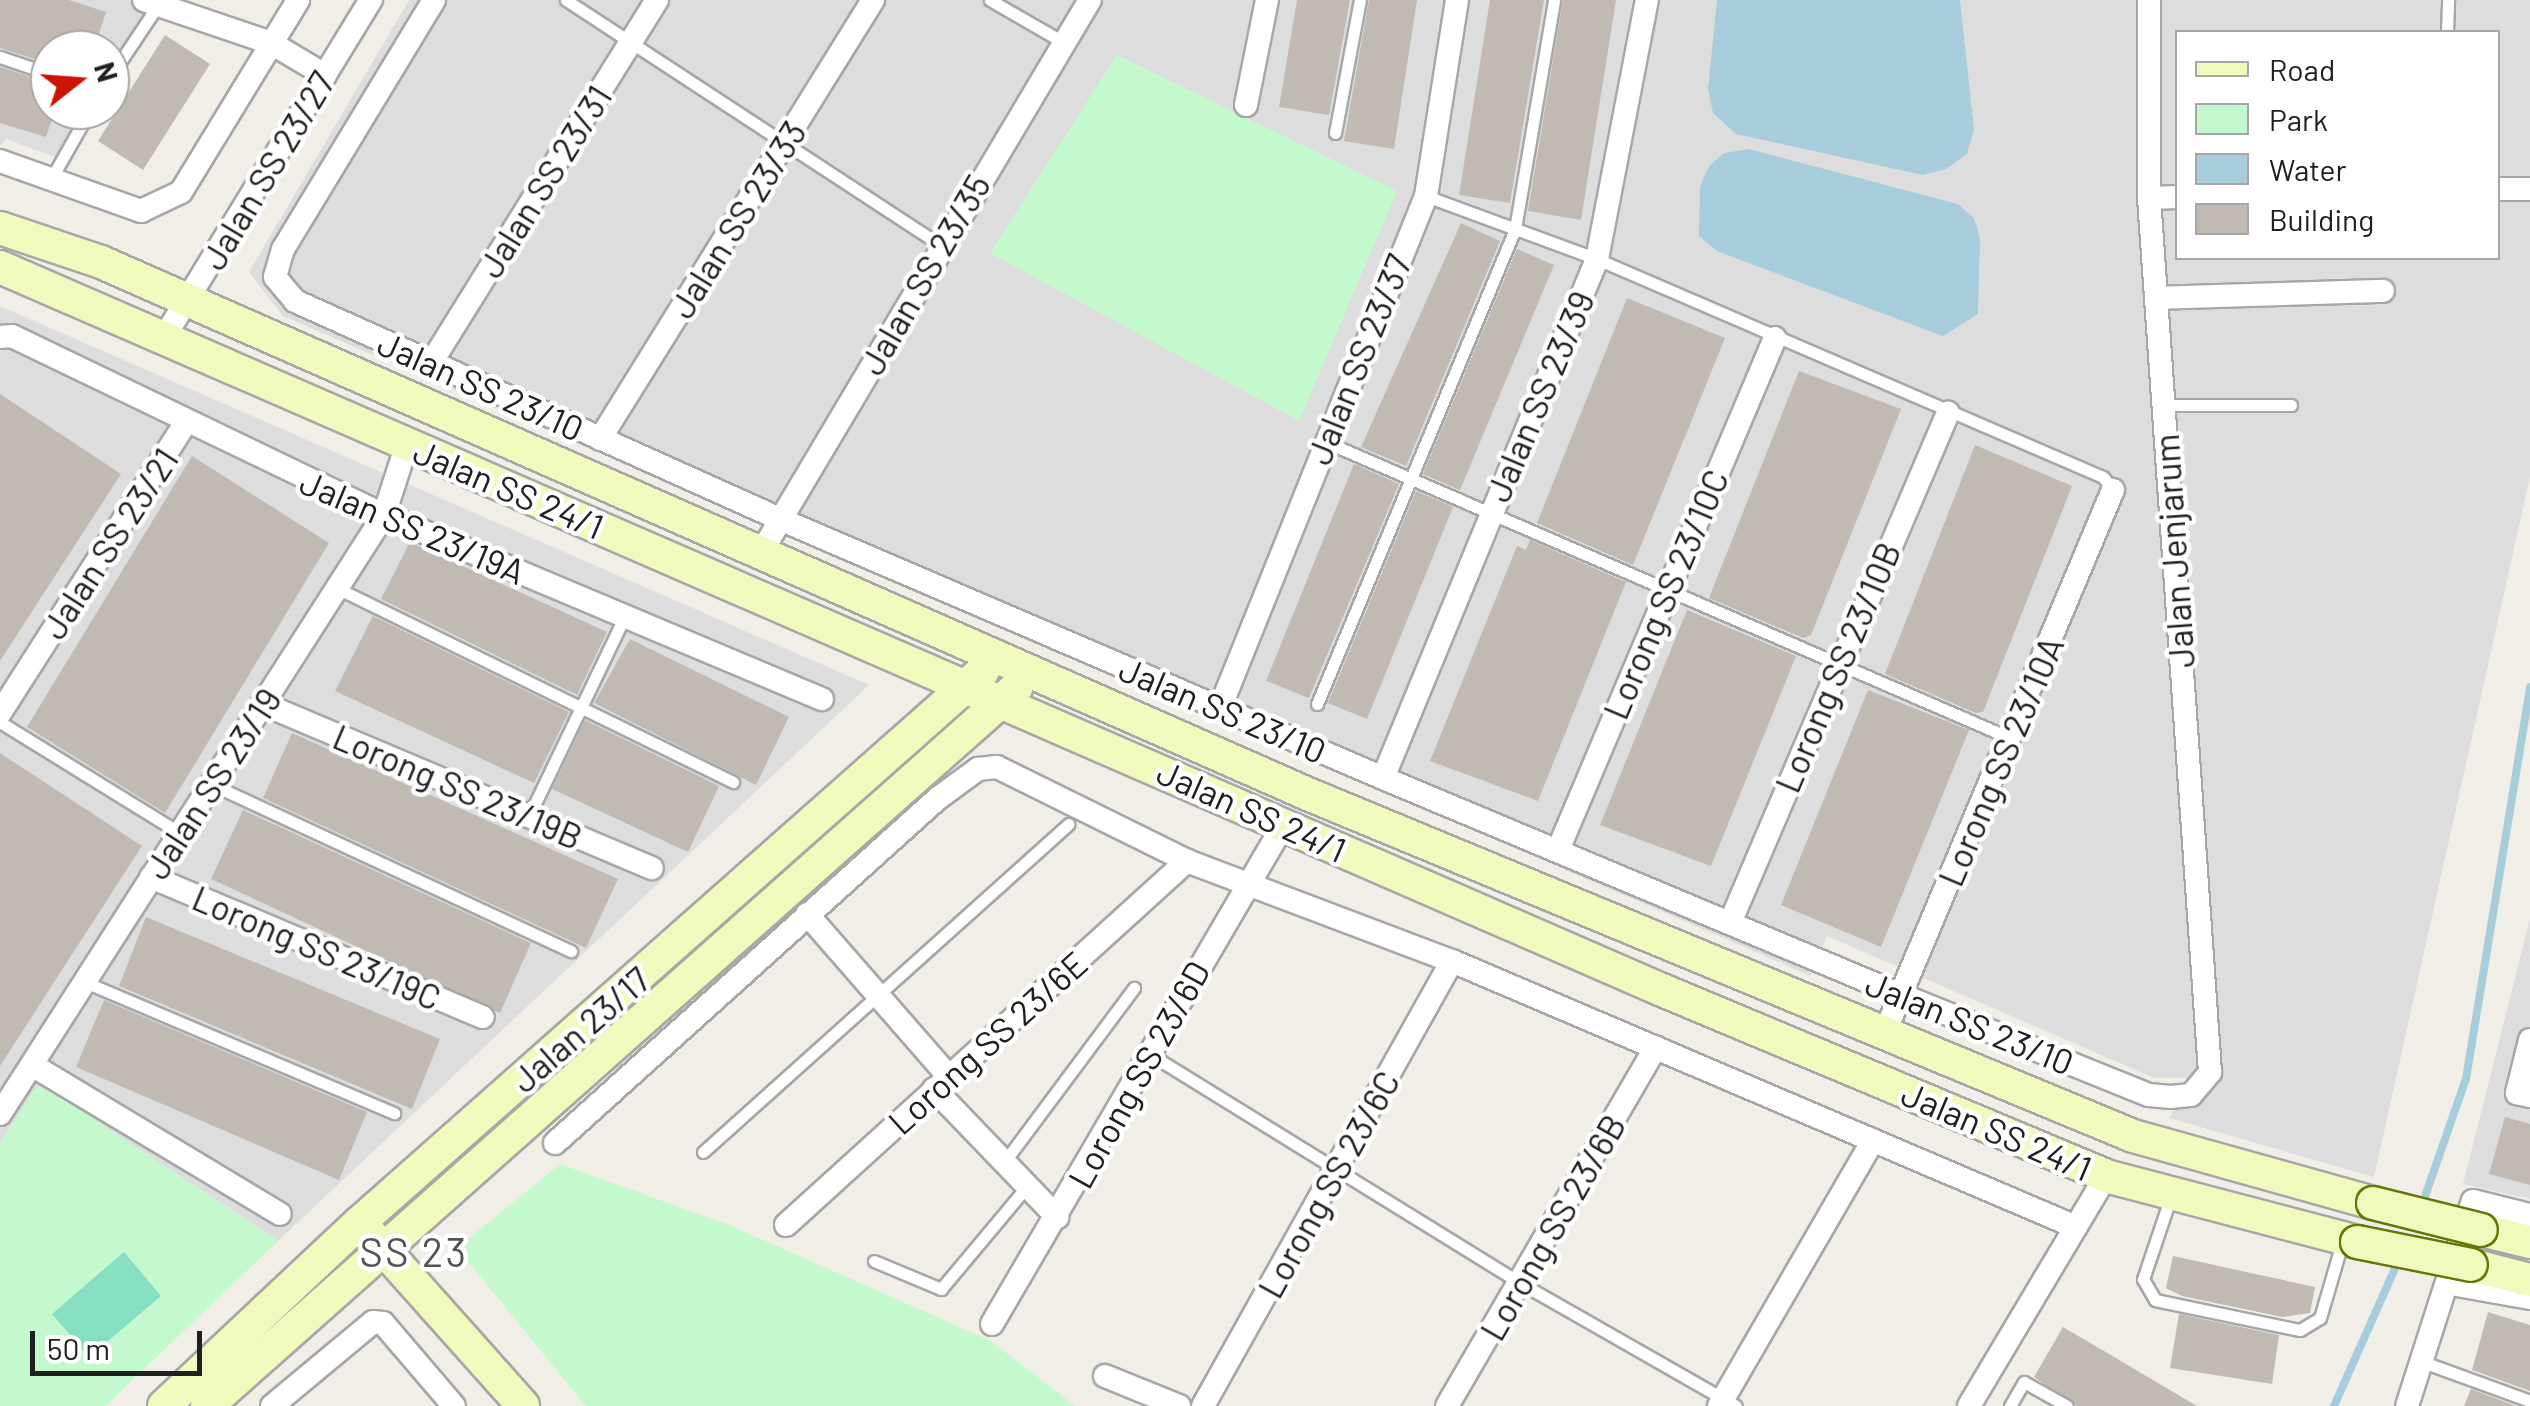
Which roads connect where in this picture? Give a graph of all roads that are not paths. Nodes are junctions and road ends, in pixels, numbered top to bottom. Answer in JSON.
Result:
{"nodes":[{"id":1,"x":298,"y":0,"type":"edge"},
{"id":2,"x":370,"y":0,"type":"edge"},
{"id":3,"x":434,"y":0,"type":"edge"},
{"id":4,"x":566,"y":0,"type":"edge"},
{"id":5,"x":656,"y":0,"type":"edge"},
{"id":6,"x":873,"y":0,"type":"edge"},
{"id":7,"x":990,"y":0,"type":"edge"},
{"id":8,"x":1090,"y":0,"type":"edge"},
{"id":9,"x":1267,"y":0,"type":"edge"},
{"id":10,"x":1360,"y":0,"type":"edge"},
{"id":11,"x":1458,"y":0,"type":"edge"},
{"id":12,"x":1554,"y":0,"type":"edge"},
{"id":13,"x":1646,"y":0,"type":"edge"},
{"id":14,"x":2149,"y":0,"type":"edge"},
{"id":15,"x":2448,"y":0,"type":"edge"},
{"id":16,"x":159,"y":3,"type":"edge"},
{"id":17,"x":2447,"y":30,"type":"edge"},
{"id":18,"x":630,"y":42,"type":"junction"},
{"id":19,"x":1063,"y":42,"type":"junction"},
{"id":20,"x":271,"y":44,"type":"junction"},
{"id":21,"x":130,"y":46,"type":"edge"},
{"id":22,"x":0,"y":57,"type":"edge"},
{"id":23,"x":30,"y":67,"type":"edge"},
{"id":24,"x":325,"y":75,"type":"junction"},
{"id":25,"x":1246,"y":105,"type":"dead end"},
{"id":26,"x":79,"y":130,"type":"edge"},
{"id":27,"x":1335,"y":132,"type":"dead end"},
{"id":28,"x":784,"y":143,"type":"junction"},
{"id":29,"x":0,"y":161,"type":"edge"},
{"id":30,"x":52,"y":179,"type":"junction"},
{"id":31,"x":2500,"y":189,"type":"edge"},
{"id":32,"x":2529,"y":189,"type":"edge"},
{"id":33,"x":1426,"y":196,"type":"junction"},
{"id":34,"x":2175,"y":197,"type":"edge"},
{"id":35,"x":2148,"y":198,"type":"junction"},
{"id":36,"x":0,"y":228,"type":"edge"},
{"id":37,"x":1515,"y":230,"type":"junction"},
{"id":38,"x":940,"y":245,"type":"junction"},
{"id":39,"x":1596,"y":259,"type":"junction"},
{"id":40,"x":0,"y":266,"type":"edge"},
{"id":41,"x":2382,"y":291,"type":"dead end"},
{"id":42,"x":2156,"y":298,"type":"junction"},
{"id":43,"x":188,"y":299,"type":"junction"},
{"id":44,"x":6,"y":336,"type":"edge"},
{"id":45,"x":1775,"y":338,"type":"junction"},
{"id":46,"x":163,"y":339,"type":"junction"},
{"id":47,"x":431,"y":363,"type":"junction"},
{"id":48,"x":2163,"y":404,"type":"junction"},
{"id":49,"x":2291,"y":405,"type":"dead end"},
{"id":50,"x":1948,"y":412,"type":"junction"},
{"id":51,"x":186,"y":424,"type":"junction"},
{"id":52,"x":600,"y":439,"type":"junction"},
{"id":53,"x":1323,"y":441,"type":"junction"},
{"id":54,"x":408,"y":444,"type":"junction"},
{"id":55,"x":1405,"y":480,"type":"junction"},
{"id":56,"x":2113,"y":490,"type":"joint"},
{"id":57,"x":1490,"y":514,"type":"junction"},
{"id":58,"x":384,"y":515,"type":"junction"},
{"id":59,"x":782,"y":520,"type":"junction"},
{"id":60,"x":762,"y":551,"type":"junction"},
{"id":61,"x":337,"y":588,"type":"junction"},
{"id":62,"x":1664,"y":589,"type":"junction"},
{"id":63,"x":624,"y":616,"type":"junction"},
{"id":64,"x":998,"y":655,"type":"junction"},
{"id":65,"x":1838,"y":661,"type":"junction"},
{"id":66,"x":1032,"y":669,"type":"junction"},
{"id":67,"x":970,"y":686,"type":"junction"},
{"id":68,"x":822,"y":699,"type":"dead end"},
{"id":69,"x":1005,"y":702,"type":"junction"},
{"id":70,"x":263,"y":704,"type":"junction"},
{"id":71,"x":1317,"y":704,"type":"dead end"},
{"id":72,"x":1220,"y":708,"type":"junction"},
{"id":73,"x":580,"y":709,"type":"junction"},
{"id":74,"x":0,"y":713,"type":"edge"},
{"id":75,"x":0,"y":722,"type":"edge"},
{"id":76,"x":2010,"y":738,"type":"junction"},
{"id":77,"x":1383,"y":778,"type":"junction"},
{"id":78,"x":733,"y":782,"type":"dead end"},
{"id":79,"x":211,"y":784,"type":"junction"},
{"id":80,"x":529,"y":816,"type":"junction"},
{"id":81,"x":1068,"y":824,"type":"dead end"},
{"id":82,"x":1284,"y":824,"type":"junction"},
{"id":83,"x":180,"y":833,"type":"junction"},
{"id":84,"x":1558,"y":850,"type":"junction"},
{"id":85,"x":1187,"y":861,"type":"junction"},
{"id":86,"x":652,"y":868,"type":"dead end"},
{"id":87,"x":151,"y":877,"type":"junction"},
{"id":88,"x":1249,"y":879,"type":"junction"},
{"id":89,"x":807,"y":914,"type":"junction"},
{"id":90,"x":1730,"y":923,"type":"junction"},
{"id":91,"x":571,"y":951,"type":"dead end"},
{"id":92,"x":1452,"y":961,"type":"junction"},
{"id":93,"x":85,"y":982,"type":"junction"},
{"id":94,"x":1134,"y":988,"type":"dead end"},
{"id":95,"x":1900,"y":995,"type":"junction"},
{"id":96,"x":880,"y":997,"type":"junction"},
{"id":97,"x":484,"y":1017,"type":"dead end"},
{"id":98,"x":1885,"y":1032,"type":"junction"},
{"id":99,"x":2530,"y":1040,"type":"edge"},
{"id":100,"x":1656,"y":1048,"type":"junction"},
{"id":101,"x":1148,"y":1052,"type":"junction"},
{"id":102,"x":32,"y":1064,"type":"junction"},
{"id":103,"x":8,"y":1082,"type":"edge"},
{"id":104,"x":941,"y":1083,"type":"junction"},
{"id":105,"x":2191,"y":1095,"type":"joint"},
{"id":106,"x":2530,"y":1096,"type":"edge"},
{"id":107,"x":394,"y":1113,"type":"dead end"},
{"id":108,"x":0,"y":1114,"type":"edge"},
{"id":109,"x":1873,"y":1140,"type":"junction"},
{"id":110,"x":555,"y":1143,"type":"dead end"},
{"id":111,"x":703,"y":1152,"type":"dead end"},
{"id":112,"x":1005,"y":1161,"type":"junction"},
{"id":113,"x":1337,"y":1172,"type":"junction"},
{"id":114,"x":2106,"y":1176,"type":"junction"},
{"id":115,"x":1028,"y":1185,"type":"junction"},
{"id":116,"x":2172,"y":1196,"type":"junction"},
{"id":117,"x":280,"y":1214,"type":"dead end"},
{"id":118,"x":2530,"y":1215,"type":"edge"},
{"id":119,"x":1057,"y":1218,"type":"junction"},
{"id":120,"x":360,"y":1224,"type":"junction"},
{"id":121,"x":786,"y":1224,"type":"dead end"},
{"id":122,"x":2076,"y":1226,"type":"junction"},
{"id":123,"x":2350,"y":1240,"type":"junction"},
{"id":124,"x":2530,"y":1242,"type":"edge"},
{"id":125,"x":383,"y":1248,"type":"junction"},
{"id":126,"x":874,"y":1261,"type":"dead end"},
{"id":127,"x":2461,"y":1275,"type":"junction"},
{"id":128,"x":2530,"y":1280,"type":"edge"},
{"id":129,"x":1522,"y":1284,"type":"junction"},
{"id":130,"x":2530,"y":1298,"type":"edge"},
{"id":131,"x":992,"y":1324,"type":"dead end"},
{"id":132,"x":2423,"y":1362,"type":"junction"},
{"id":133,"x":1104,"y":1376,"type":"dead end"},
{"id":134,"x":2530,"y":1401,"type":"edge"},
{"id":135,"x":1726,"y":1403,"type":"edge"},
{"id":136,"x":164,"y":1406,"type":"edge"},
{"id":137,"x":207,"y":1406,"type":"edge"},
{"id":138,"x":272,"y":1406,"type":"edge"},
{"id":139,"x":454,"y":1406,"type":"edge"},
{"id":140,"x":523,"y":1406,"type":"edge"},
{"id":141,"x":1180,"y":1406,"type":"edge"},
{"id":142,"x":1203,"y":1406,"type":"edge"},
{"id":143,"x":1447,"y":1406,"type":"edge"},
{"id":144,"x":1969,"y":1406,"type":"edge"},
{"id":145,"x":2010,"y":1406,"type":"edge"},
{"id":146,"x":2067,"y":1406,"type":"edge"},
{"id":147,"x":2407,"y":1406,"type":"edge"}],
"edges":[{"from":1,"to":20,"type":"street"},
{"from":2,"to":24,"type":"street","name":"Jalan SS 23/27"},
{"from":3,"to":47,"type":"street","name":"Jalan SS 23/10"},
{"from":4,"to":18,"type":"lane"},
{"from":5,"to":18,"type":"street","name":"Jalan SS 23/31"},
{"from":6,"to":28,"type":"street","name":"Jalan SS 23/33"},
{"from":7,"to":19,"type":"lane"},
{"from":8,"to":19,"type":"street","name":"Jalan SS 23/35"},
{"from":9,"to":25,"type":"street"},
{"from":10,"to":27,"type":"lane"},
{"from":11,"to":33,"type":"street","name":"Jalan SS 23/37"},
{"from":12,"to":37,"type":"lane"},
{"from":13,"to":39,"type":"street","name":"Jalan SS 23/39"},
{"from":14,"to":35,"type":"street","name":"Jalan Jenjarum"},
{"from":15,"to":17,"type":"lane"},
{"from":16,"to":20,"type":"street"},
{"from":16,"to":21,"type":"lane"},
{"from":18,"to":28,"type":"lane"},
{"from":18,"to":47,"type":"street","name":"Jalan SS 23/31"},
{"from":19,"to":38,"type":"street","name":"Jalan SS 23/35"},
{"from":20,"to":24,"type":"street"},
{"from":20,"to":30,"type":"street"},
{"from":22,"to":23,"type":"lane"},
{"from":24,"to":43,"type":"street","name":"Jalan SS 23/27"},
{"from":26,"to":30,"type":"lane"},
{"from":28,"to":38,"type":"lane"},
{"from":28,"to":52,"type":"street","name":"Jalan SS 23/33"},
{"from":29,"to":30,"type":"street"},
{"from":31,"to":32,"type":"street"},
{"from":33,"to":37,"type":"lane"},
{"from":33,"to":53,"type":"street","name":"Jalan SS 23/37"},
{"from":34,"to":35,"type":"street"},
{"from":35,"to":42,"type":"street","name":"Jalan Jenjarum"},
{"from":36,"to":43,"type":"main road","name":"Jalan SS 24/1"},
{"from":37,"to":39,"type":"lane"},
{"from":37,"to":55,"type":"lane"},
{"from":38,"to":59,"type":"street","name":"Jalan SS 23/35"},
{"from":39,"to":45,"type":"lane"},
{"from":39,"to":57,"type":"street","name":"Jalan SS 23/39"},
{"from":40,"to":46,"type":"main road","name":"Jalan SS 24/1"},
{"from":41,"to":42,"type":"street"},
{"from":42,"to":48,"type":"street","name":"Jalan Jenjarum"},
{"from":43,"to":46,"type":"street","name":"Jalan SS 23/27"},
{"from":43,"to":60,"type":"main road","name":"Jalan SS 24/1"},
{"from":44,"to":51,"type":"street","name":"Jalan SS 23/19A"},
{"from":45,"to":50,"type":"lane"},
{"from":45,"to":62,"type":"street","name":"Lorong SS 23/10C"},
{"from":46,"to":54,"type":"main road","name":"Jalan SS 24/1"},
{"from":47,"to":52,"type":"street","name":"Jalan SS 23/10"},
{"from":48,"to":49,"type":"lane"},
{"from":48,"to":105,"type":"street","name":"Jalan Jenjarum"},
{"from":50,"to":56,"type":"lane"},
{"from":50,"to":65,"type":"street","name":"Lorong SS 23/10B"},
{"from":51,"to":58,"type":"street","name":"Jalan SS 23/19A"},
{"from":51,"to":74,"type":"street","name":"Jalan SS 23/21"},
{"from":52,"to":59,"type":"street","name":"Jalan SS 23/10"},
{"from":53,"to":55,"type":"lane"},
{"from":53,"to":72,"type":"street","name":"Jalan SS 23/37"},
{"from":54,"to":58,"type":"street","name":"Jalan SS 23/19"},
{"from":54,"to":67,"type":"main road","name":"Jalan SS 24/1"},
{"from":55,"to":57,"type":"lane"},
{"from":55,"to":71,"type":"lane"},
{"from":56,"to":76,"type":"street","name":"Lorong SS 23/10A"},
{"from":57,"to":62,"type":"lane"},
{"from":57,"to":77,"type":"street","name":"Jalan SS 23/39"},
{"from":58,"to":61,"type":"street","name":"Jalan SS 23/19"},
{"from":58,"to":63,"type":"street","name":"Jalan SS 23/19A"},
{"from":59,"to":60,"type":"street","name":"Jalan SS 23/35"},
{"from":59,"to":72,"type":"street","name":"Jalan SS 23/10"},
{"from":60,"to":64,"type":"main road","name":"Jalan SS 24/1"},
{"from":61,"to":70,"type":"street","name":"Jalan SS 23/19"},
{"from":61,"to":73,"type":"lane"},
{"from":62,"to":65,"type":"lane"},
{"from":62,"to":84,"type":"street","name":"Lorong SS 23/10C"},
{"from":63,"to":68,"type":"street","name":"Jalan SS 23/19A"},
{"from":63,"to":73,"type":"lane"},
{"from":64,"to":66,"type":"main road","name":"Jalan SS 24/1"},
{"from":64,"to":67,"type":"main road","name":"Jalan 23/17"},
{"from":65,"to":76,"type":"lane"},
{"from":65,"to":90,"type":"street","name":"Lorong SS 23/10B"},
{"from":66,"to":69,"type":"main road","name":"Jalan 23/17"},
{"from":66,"to":98,"type":"main road","name":"Jalan SS 24/1"},
{"from":67,"to":69,"type":"main road","name":"Jalan SS 24/1"},
{"from":67,"to":120,"type":"main road","name":"Jalan 23/17"},
{"from":69,"to":82,"type":"main road","name":"Jalan SS 24/1"},
{"from":69,"to":125,"type":"main road","name":"Jalan 23/17"},
{"from":70,"to":79,"type":"street","name":"Jalan SS 23/19"},
{"from":70,"to":80,"type":"street","name":"Lorong SS 23/19B"},
{"from":72,"to":77,"type":"street","name":"Jalan SS 23/10"},
{"from":73,"to":78,"type":"lane"},
{"from":73,"to":80,"type":"lane"},
{"from":75,"to":83,"type":"lane"},
{"from":76,"to":95,"type":"street","name":"Lorong SS 23/10A"},
{"from":77,"to":84,"type":"street","name":"Jalan SS 23/10"},
{"from":79,"to":83,"type":"street","name":"Jalan SS 23/19"},
{"from":79,"to":91,"type":"lane"},
{"from":80,"to":86,"type":"street","name":"Lorong SS 23/19B"},
{"from":81,"to":96,"type":"lane"},
{"from":82,"to":88,"type":"street","name":"Lorong SS 23/6D"},
{"from":82,"to":114,"type":"main road","name":"Jalan SS 24/1"},
{"from":83,"to":87,"type":"street","name":"Jalan SS 23/19"},
{"from":84,"to":90,"type":"street","name":"Jalan SS 23/10"},
{"from":85,"to":88,"type":"street"},
{"from":85,"to":89,"type":"street"},
{"from":85,"to":104,"type":"street","name":"Lorong SS 23/6E"},
{"from":87,"to":93,"type":"street","name":"Jalan SS 23/19"},
{"from":87,"to":97,"type":"street","name":"Lorong SS 23/19C"},
{"from":88,"to":92,"type":"street"},
{"from":88,"to":101,"type":"street","name":"Lorong SS 23/6D"},
{"from":89,"to":96,"type":"street"},
{"from":89,"to":110,"type":"street"},
{"from":90,"to":95,"type":"street","name":"Jalan SS 23/10"},
{"from":92,"to":100,"type":"street"},
{"from":92,"to":113,"type":"street","name":"Lorong SS 23/6C"},
{"from":93,"to":102,"type":"street","name":"Jalan SS 23/19"},
{"from":93,"to":107,"type":"lane"},
{"from":94,"to":112,"type":"lane"},
{"from":95,"to":98,"type":"street","name":"Lorong SS 23/10A"},
{"from":95,"to":105,"type":"street","name":"Jalan SS 23/10"},
{"from":96,"to":104,"type":"street"},
{"from":96,"to":111,"type":"lane"},
{"from":98,"to":124,"type":"main road","name":"Jalan SS 24/1","bridge":true},
{"from":99,"to":106,"type":"street"},
{"from":100,"to":109,"type":"street"},
{"from":100,"to":129,"type":"street","name":"Lorong SS 23/6B"},
{"from":101,"to":113,"type":"lane"},
{"from":101,"to":119,"type":"street","name":"Lorong SS 23/6D"},
{"from":102,"to":103,"type":"street","name":"Jalan SS 23/19"},
{"from":102,"to":117,"type":"street"},
{"from":103,"to":108,"type":"street","name":"Jalan SS 23/19"},
{"from":104,"to":112,"type":"street"},
{"from":104,"to":121,"type":"street","name":"Lorong SS 23/6E"},
{"from":109,"to":122,"type":"street"},
{"from":109,"to":135,"type":"street"},
{"from":112,"to":115,"type":"street"},
{"from":113,"to":129,"type":"lane"},
{"from":113,"to":142,"type":"street","name":"Lorong SS 23/6C"},
{"from":114,"to":116,"type":"main road","name":"Jalan SS 24/1"},
{"from":114,"to":122,"type":"street"},
{"from":115,"to":119,"type":"street"},
{"from":115,"to":126,"type":"lane"},
{"from":116,"to":123,"type":"main road","name":"Jalan SS 24/1"},
{"from":116,"to":123,"type":"lane"},
{"from":118,"to":127,"type":"street"},
{"from":119,"to":131,"type":"street","name":"Lorong SS 23/6D"},
{"from":120,"to":125,"type":"main road"},
{"from":120,"to":136,"type":"main road","name":"Jalan 23/17"},
{"from":122,"to":144,"type":"street"},
{"from":123,"to":127,"type":"main road","name":"Jalan SS 24/1","bridge":true},
{"from":125,"to":137,"type":"main road","name":"Jalan 23/17"},
{"from":125,"to":140,"type":"main road"},
{"from":127,"to":128,"type":"main road","name":"Jalan SS 24/1"},
{"from":127,"to":130,"type":"street"},
{"from":127,"to":132,"type":"street"},
{"from":129,"to":135,"type":"lane"},
{"from":129,"to":143,"type":"street","name":"Lorong SS 23/6B"},
{"from":132,"to":134,"type":"lane"},
{"from":132,"to":147,"type":"street"},
{"from":133,"to":141,"type":"street"},
{"from":138,"to":139,"type":"street"},
{"from":145,"to":146,"type":"lane"}]}
